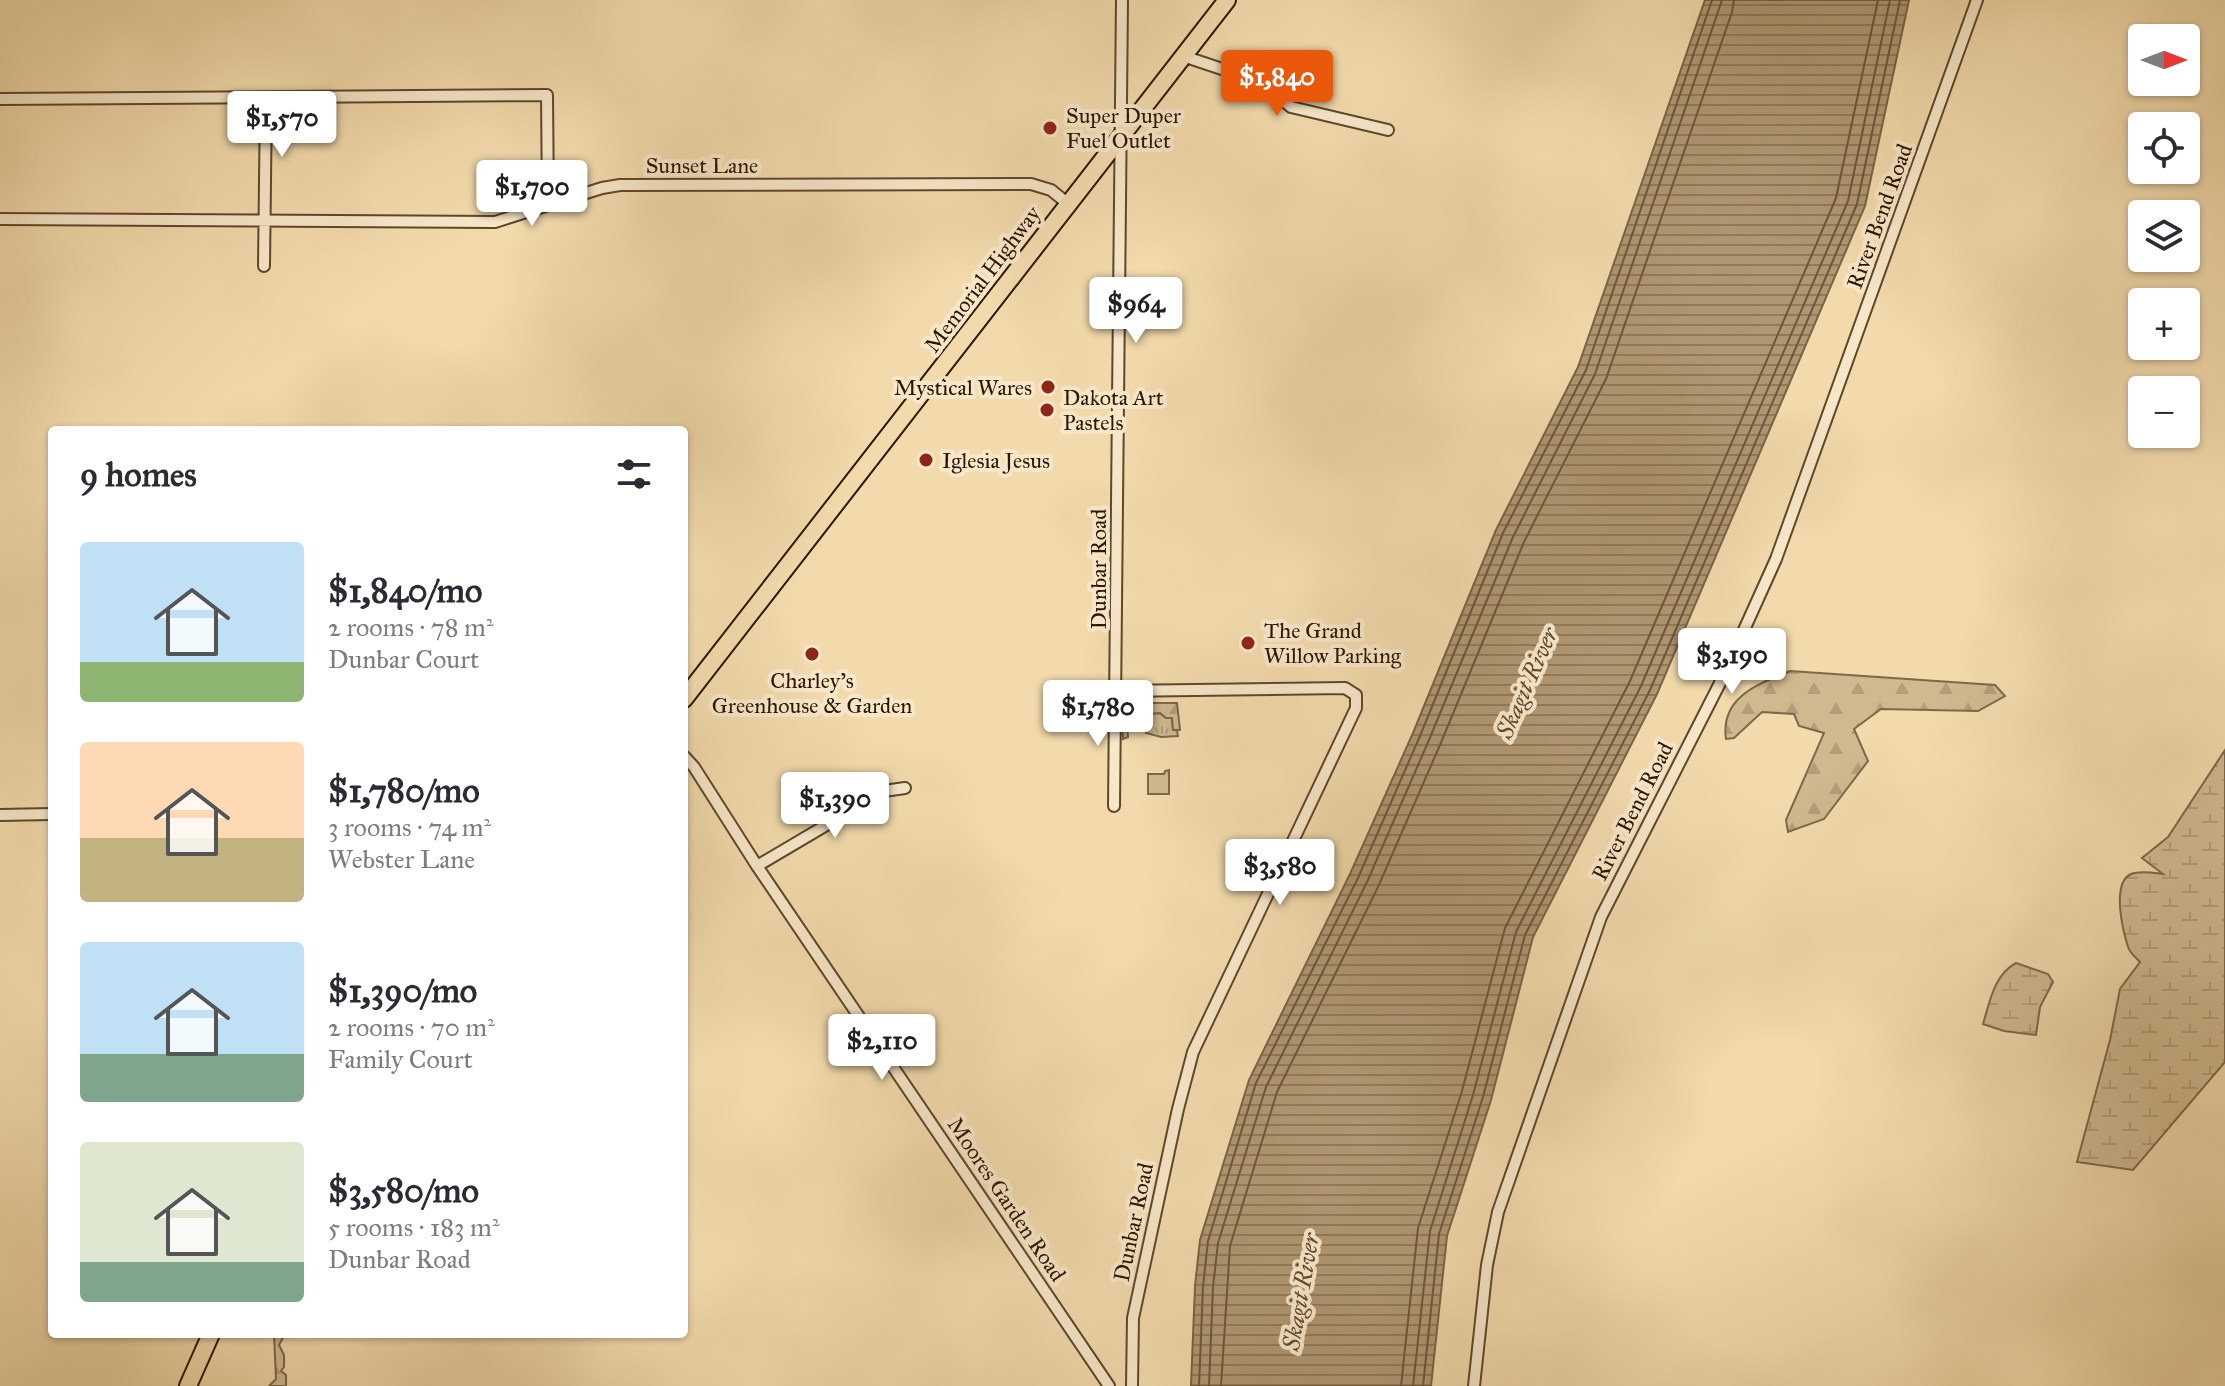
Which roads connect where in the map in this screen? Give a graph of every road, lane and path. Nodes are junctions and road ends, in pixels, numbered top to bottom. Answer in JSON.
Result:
{"nodes":[{"id":1,"x":1122,"y":0,"type":"edge"},
{"id":2,"x":1227,"y":0,"type":"edge"},
{"id":3,"x":1977,"y":0,"type":"edge"},
{"id":4,"x":1183,"y":56,"type":"junction"},
{"id":5,"x":266,"y":98,"type":"junction"},
{"id":6,"x":0,"y":99,"type":"edge"},
{"id":7,"x":1388,"y":130,"type":"dead end"},
{"id":8,"x":1121,"y":135,"type":"junction"},
{"id":9,"x":1067,"y":203,"type":"junction"},
{"id":10,"x":548,"y":204,"type":"junction"},
{"id":11,"x":0,"y":219,"type":"edge"},
{"id":12,"x":265,"y":219,"type":"junction"},
{"id":13,"x":264,"y":266,"type":"dead end"},
{"id":14,"x":1117,"y":691,"type":"junction"},
{"id":15,"x":688,"y":694,"type":"edge"},
{"id":16,"x":688,"y":760,"type":"edge"},
{"id":17,"x":905,"y":788,"type":"dead end"},
{"id":18,"x":1114,"y":806,"type":"dead end"},
{"id":19,"x":48,"y":814,"type":"edge"},
{"id":20,"x":0,"y":815,"type":"edge"},
{"id":21,"x":757,"y":866,"type":"junction"},
{"id":22,"x":209,"y":1338,"type":"edge"},
{"id":23,"x":188,"y":1386,"type":"edge"},
{"id":24,"x":1109,"y":1386,"type":"edge"},
{"id":25,"x":1132,"y":1386,"type":"edge"},
{"id":26,"x":1474,"y":1386,"type":"edge"}],
"edges":[{"from":1,"to":8,"type":"street","name":"Dunbar Road"},
{"from":2,"to":4,"type":"main road","name":"Memorial Highway"},
{"from":3,"to":26,"type":"street","name":"River Bend Road"},
{"from":4,"to":7,"type":"street"},
{"from":4,"to":8,"type":"main road","name":"Memorial Highway"},
{"from":5,"to":6,"type":"street"},
{"from":5,"to":10,"type":"street"},
{"from":5,"to":12,"type":"street"},
{"from":8,"to":9,"type":"main road","name":"Memorial Highway"},
{"from":8,"to":14,"type":"street","name":"Dunbar Road"},
{"from":9,"to":10,"type":"street","name":"Sunset Lane"},
{"from":9,"to":15,"type":"main road","name":"Memorial Highway"},
{"from":10,"to":12,"type":"street","name":"Sunset Lane"},
{"from":11,"to":12,"type":"street","name":"Sunset Lane"},
{"from":12,"to":13,"type":"street"},
{"from":14,"to":18,"type":"street"},
{"from":14,"to":25,"type":"street","name":"Dunbar Road"},
{"from":16,"to":21,"type":"street","name":"Moores Garden Road"},
{"from":17,"to":21,"type":"street"},
{"from":19,"to":20,"type":"street"},
{"from":21,"to":24,"type":"street","name":"Moores Garden Road"},
{"from":22,"to":23,"type":"main road"}]}
